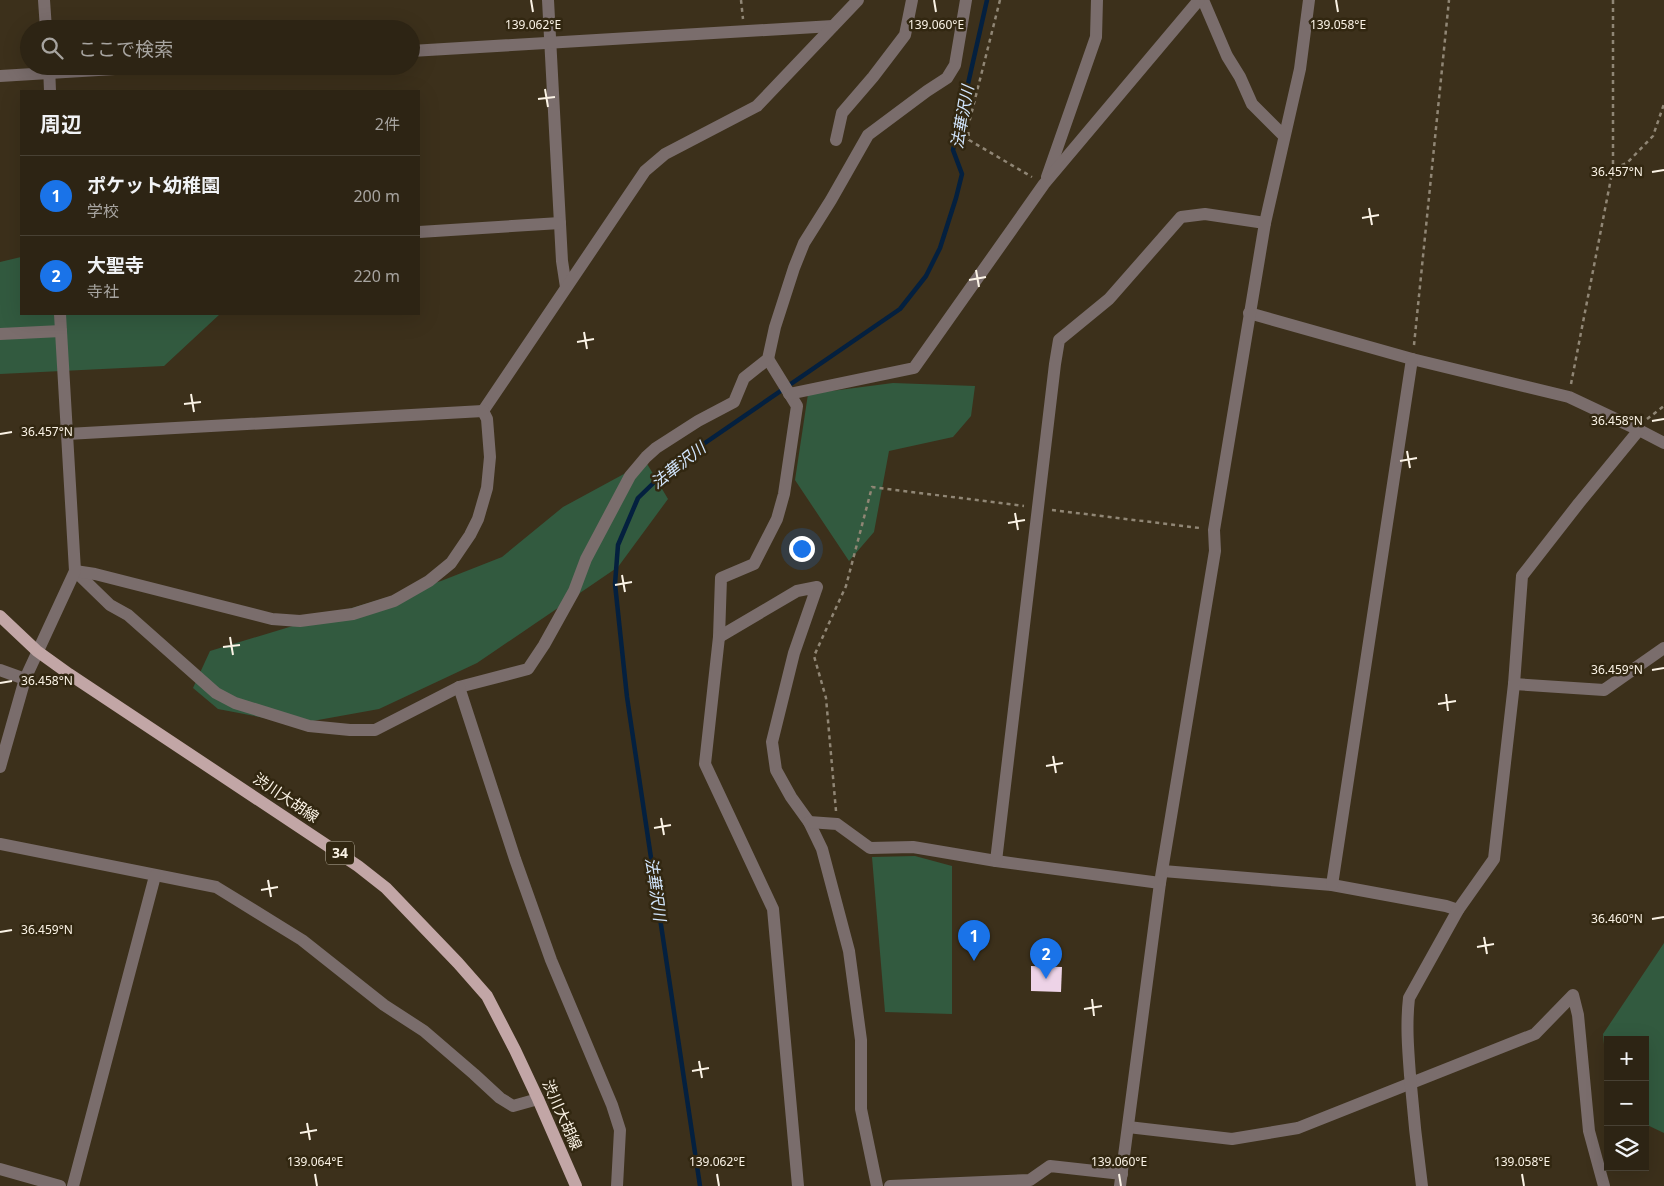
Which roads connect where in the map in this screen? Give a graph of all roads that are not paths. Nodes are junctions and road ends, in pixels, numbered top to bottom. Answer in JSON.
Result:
{"nodes":[{"id":1,"x":44,"y":0,"type":"edge"},
{"id":2,"x":548,"y":0,"type":"edge"},
{"id":3,"x":858,"y":0,"type":"edge"},
{"id":4,"x":912,"y":0,"type":"edge"},
{"id":5,"x":966,"y":0,"type":"edge"},
{"id":6,"x":1097,"y":0,"type":"edge"},
{"id":7,"x":1201,"y":0,"type":"edge"},
{"id":8,"x":1309,"y":0,"type":"edge"},
{"id":9,"x":45,"y":20,"type":"edge"},
{"id":10,"x":833,"y":26,"type":"junction"},
{"id":11,"x":549,"y":42,"type":"junction"},
{"id":12,"x":420,"y":50,"type":"edge"},
{"id":13,"x":20,"y":74,"type":"edge"},
{"id":14,"x":49,"y":75,"type":"edge"},
{"id":15,"x":0,"y":76,"type":"edge"},
{"id":16,"x":50,"y":90,"type":"edge"},
{"id":17,"x":1284,"y":136,"type":"junction"},
{"id":18,"x":836,"y":140,"type":"dead end"},
{"id":19,"x":1044,"y":184,"type":"junction"},
{"id":20,"x":560,"y":223,"type":"junction"},
{"id":21,"x":1265,"y":223,"type":"junction"},
{"id":22,"x":420,"y":232,"type":"edge"},
{"id":23,"x":566,"y":287,"type":"junction"},
{"id":24,"x":1250,"y":313,"type":"junction"},
{"id":25,"x":60,"y":315,"type":"edge"},
{"id":26,"x":61,"y":332,"type":"junction"},
{"id":27,"x":0,"y":334,"type":"edge"},
{"id":28,"x":768,"y":359,"type":"junction"},
{"id":29,"x":1412,"y":359,"type":"junction"},
{"id":30,"x":789,"y":394,"type":"junction"},
{"id":31,"x":483,"y":411,"type":"junction"},
{"id":32,"x":1639,"y":430,"type":"junction"},
{"id":33,"x":67,"y":434,"type":"junction"},
{"id":34,"x":1664,"y":444,"type":"edge"},
{"id":35,"x":75,"y":571,"type":"junction"},
{"id":36,"x":0,"y":616,"type":"edge"},
{"id":37,"x":719,"y":637,"type":"junction"},
{"id":38,"x":1664,"y":648,"type":"edge"},
{"id":39,"x":37,"y":651,"type":"junction"},
{"id":40,"x":0,"y":670,"type":"edge"},
{"id":41,"x":25,"y":679,"type":"junction"},
{"id":42,"x":1514,"y":684,"type":"junction"},
{"id":43,"x":459,"y":687,"type":"junction"},
{"id":44,"x":0,"y":768,"type":"edge"},
{"id":45,"x":809,"y":822,"type":"junction"},
{"id":46,"x":0,"y":844,"type":"edge"},
{"id":47,"x":996,"y":861,"type":"junction"},
{"id":48,"x":1163,"y":871,"type":"junction"},
{"id":49,"x":155,"y":876,"type":"junction"},
{"id":50,"x":1160,"y":884,"type":"junction"},
{"id":51,"x":1332,"y":885,"type":"junction"},
{"id":52,"x":1458,"y":910,"type":"junction"},
{"id":53,"x":1411,"y":1083,"type":"junction"},
{"id":54,"x":538,"y":1099,"type":"junction"},
{"id":55,"x":1128,"y":1127,"type":"junction"},
{"id":56,"x":0,"y":1169,"type":"edge"},
{"id":57,"x":1121,"y":1180,"type":"edge"},
{"id":58,"x":60,"y":1186,"type":"edge"},
{"id":59,"x":74,"y":1186,"type":"edge"},
{"id":60,"x":576,"y":1186,"type":"edge"},
{"id":61,"x":617,"y":1186,"type":"edge"},
{"id":62,"x":798,"y":1186,"type":"edge"},
{"id":63,"x":877,"y":1186,"type":"edge"},
{"id":64,"x":890,"y":1186,"type":"edge"},
{"id":65,"x":1422,"y":1186,"type":"edge"},
{"id":66,"x":1604,"y":1186,"type":"edge"}],
"edges":[{"from":1,"to":9,"type":"street"},
{"from":2,"to":11,"type":"street"},
{"from":3,"to":10,"type":"street"},
{"from":4,"to":18,"type":"street"},
{"from":5,"to":28,"type":"street"},
{"from":6,"to":19,"type":"street"},
{"from":7,"to":17,"type":"street"},
{"from":7,"to":19,"type":"street"},
{"from":8,"to":17,"type":"street"},
{"from":10,"to":11,"type":"street"},
{"from":10,"to":23,"type":"street"},
{"from":11,"to":12,"type":"street"},
{"from":11,"to":20,"type":"street"},
{"from":13,"to":15,"type":"street"},
{"from":14,"to":16,"type":"street"},
{"from":17,"to":21,"type":"street"},
{"from":19,"to":30,"type":"street"},
{"from":20,"to":22,"type":"street"},
{"from":20,"to":23,"type":"street"},
{"from":21,"to":24,"type":"street"},
{"from":21,"to":47,"type":"street"},
{"from":23,"to":31,"type":"street"},
{"from":24,"to":29,"type":"street"},
{"from":24,"to":48,"type":"street"},
{"from":25,"to":26,"type":"street"},
{"from":26,"to":27,"type":"street"},
{"from":26,"to":33,"type":"street"},
{"from":28,"to":30,"type":"street"},
{"from":28,"to":43,"type":"street"},
{"from":29,"to":32,"type":"street"},
{"from":29,"to":51,"type":"street"},
{"from":30,"to":37,"type":"street"},
{"from":31,"to":33,"type":"street"},
{"from":31,"to":35,"type":"street"},
{"from":32,"to":34,"type":"street"},
{"from":32,"to":42,"type":"street"},
{"from":33,"to":35,"type":"street"},
{"from":35,"to":39,"type":"street"},
{"from":35,"to":43,"type":"street"},
{"from":36,"to":39,"type":"main road","name":"渋川大胡線","number":"34"},
{"from":37,"to":45,"type":"street"},
{"from":37,"to":62,"type":"street"},
{"from":38,"to":42,"type":"street"},
{"from":39,"to":41,"type":"street"},
{"from":39,"to":54,"type":"main road","name":"渋川大胡線","number":"34"},
{"from":40,"to":41,"type":"street"},
{"from":41,"to":44,"type":"street"},
{"from":42,"to":52,"type":"street"},
{"from":43,"to":61,"type":"street"},
{"from":45,"to":47,"type":"street"},
{"from":45,"to":63,"type":"street"},
{"from":46,"to":49,"type":"street"},
{"from":47,"to":50,"type":"street"},
{"from":48,"to":50,"type":"street"},
{"from":48,"to":51,"type":"street"},
{"from":49,"to":54,"type":"street"},
{"from":49,"to":59,"type":"street"},
{"from":50,"to":55,"type":"street"},
{"from":51,"to":52,"type":"street"},
{"from":52,"to":53,"type":"street"},
{"from":53,"to":55,"type":"street"},
{"from":53,"to":65,"type":"street"},
{"from":53,"to":66,"type":"street"},
{"from":54,"to":60,"type":"main road","name":"渋川大胡線","number":"34"},
{"from":55,"to":57,"type":"street"},
{"from":56,"to":58,"type":"street"},
{"from":57,"to":64,"type":"street"}]}
